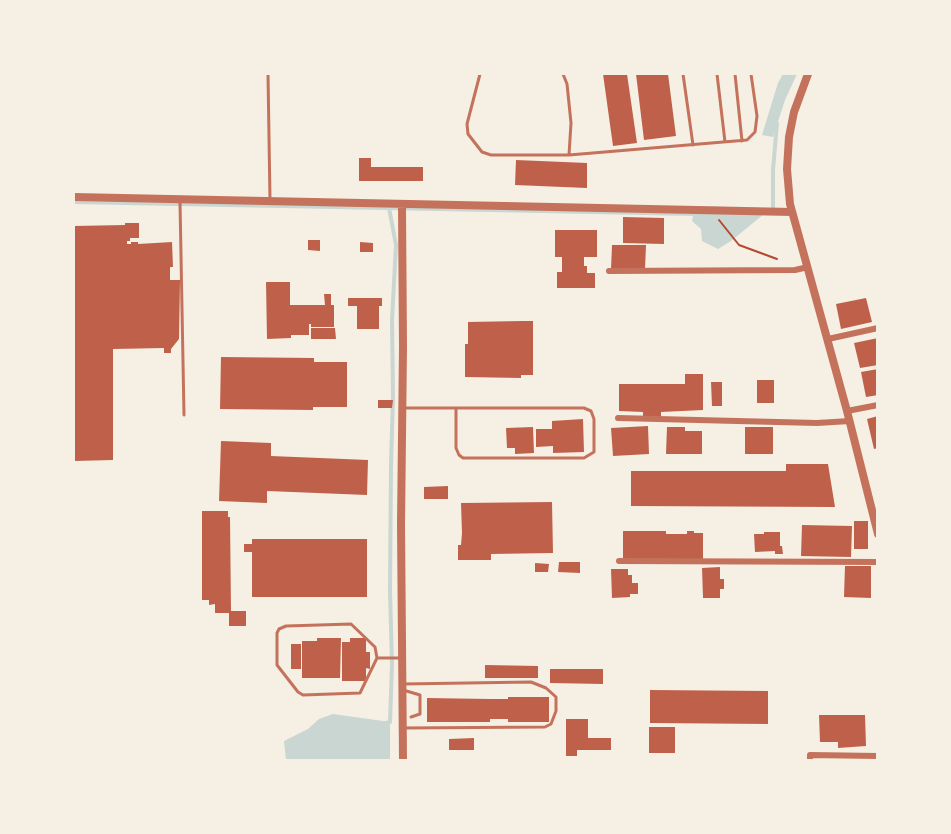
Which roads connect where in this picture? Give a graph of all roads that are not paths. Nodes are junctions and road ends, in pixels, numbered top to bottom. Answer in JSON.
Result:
{"nodes":[{"id":1,"x":268,"y":74,"type":"edge"},
{"id":2,"x":480,"y":74,"type":"edge"},
{"id":3,"x":563,"y":74,"type":"edge"},
{"id":4,"x":683,"y":74,"type":"edge"},
{"id":5,"x":717,"y":74,"type":"edge"},
{"id":6,"x":735,"y":74,"type":"edge"},
{"id":7,"x":752,"y":74,"type":"edge"},
{"id":8,"x":808,"y":74,"type":"edge"},
{"id":9,"x":742,"y":141,"type":"junction"},
{"id":10,"x":725,"y":142,"type":"junction"},
{"id":11,"x":693,"y":145,"type":"junction"},
{"id":12,"x":569,"y":155,"type":"junction"},
{"id":13,"x":74,"y":196,"type":"edge"},
{"id":14,"x":180,"y":200,"type":"junction"},
{"id":15,"x":270,"y":202,"type":"junction"},
{"id":16,"x":404,"y":205,"type":"junction"},
{"id":17,"x":792,"y":213,"type":"junction"},
{"id":18,"x":808,"y":267,"type":"junction"},
{"id":19,"x":609,"y":271,"type":"dead end"},
{"id":20,"x":878,"y":328,"type":"edge"},
{"id":21,"x":828,"y":339,"type":"junction"},
{"id":22,"x":878,"y":405,"type":"edge"},
{"id":23,"x":403,"y":408,"type":"junction"},
{"id":24,"x":456,"y":409,"type":"junction"},
{"id":25,"x":847,"y":411,"type":"junction"},
{"id":26,"x":184,"y":415,"type":"dead end"},
{"id":27,"x":618,"y":418,"type":"dead end"},
{"id":28,"x":850,"y":422,"type":"junction"},
{"id":29,"x":878,"y":534,"type":"edge"},
{"id":30,"x":619,"y":561,"type":"dead end"},
{"id":31,"x":878,"y":562,"type":"edge"},
{"id":32,"x":377,"y":658,"type":"junction"},
{"id":33,"x":401,"y":658,"type":"junction"},
{"id":34,"x":402,"y":687,"type":"junction"},
{"id":35,"x":411,"y":717,"type":"dead end"},
{"id":36,"x":403,"y":728,"type":"junction"},
{"id":37,"x":878,"y":756,"type":"edge"},
{"id":38,"x":810,"y":758,"type":"edge"},
{"id":39,"x":403,"y":760,"type":"edge"}],
"edges":[{"from":1,"to":15,"type":"lane"},
{"from":2,"to":12,"type":"lane"},
{"from":3,"to":12,"type":"lane"},
{"from":4,"to":11,"type":"lane"},
{"from":5,"to":10,"type":"lane"},
{"from":6,"to":9,"type":"lane"},
{"from":7,"to":9,"type":"lane"},
{"from":8,"to":17,"type":"street"},
{"from":9,"to":10,"type":"lane"},
{"from":10,"to":11,"type":"lane"},
{"from":11,"to":12,"type":"lane"},
{"from":13,"to":14,"type":"street"},
{"from":14,"to":15,"type":"street"},
{"from":14,"to":26,"type":"lane"},
{"from":15,"to":16,"type":"street"},
{"from":16,"to":17,"type":"street"},
{"from":16,"to":23,"type":"street"},
{"from":17,"to":18,"type":"street"},
{"from":18,"to":19,"type":"street"},
{"from":18,"to":21,"type":"street"},
{"from":20,"to":21,"type":"street"},
{"from":21,"to":25,"type":"street"},
{"from":22,"to":25,"type":"street"},
{"from":23,"to":24,"type":"lane"},
{"from":23,"to":33,"type":"street"},
{"from":24,"to":24,"type":"lane"},
{"from":25,"to":28,"type":"street"},
{"from":27,"to":28,"type":"street"},
{"from":28,"to":29,"type":"street"},
{"from":30,"to":31,"type":"street"},
{"from":32,"to":32,"type":"lane"},
{"from":32,"to":33,"type":"lane"},
{"from":33,"to":34,"type":"street"},
{"from":34,"to":35,"type":"lane"},
{"from":34,"to":36,"type":"street"},
{"from":34,"to":36,"type":"lane"},
{"from":36,"to":39,"type":"street"},
{"from":37,"to":38,"type":"street"}]}
